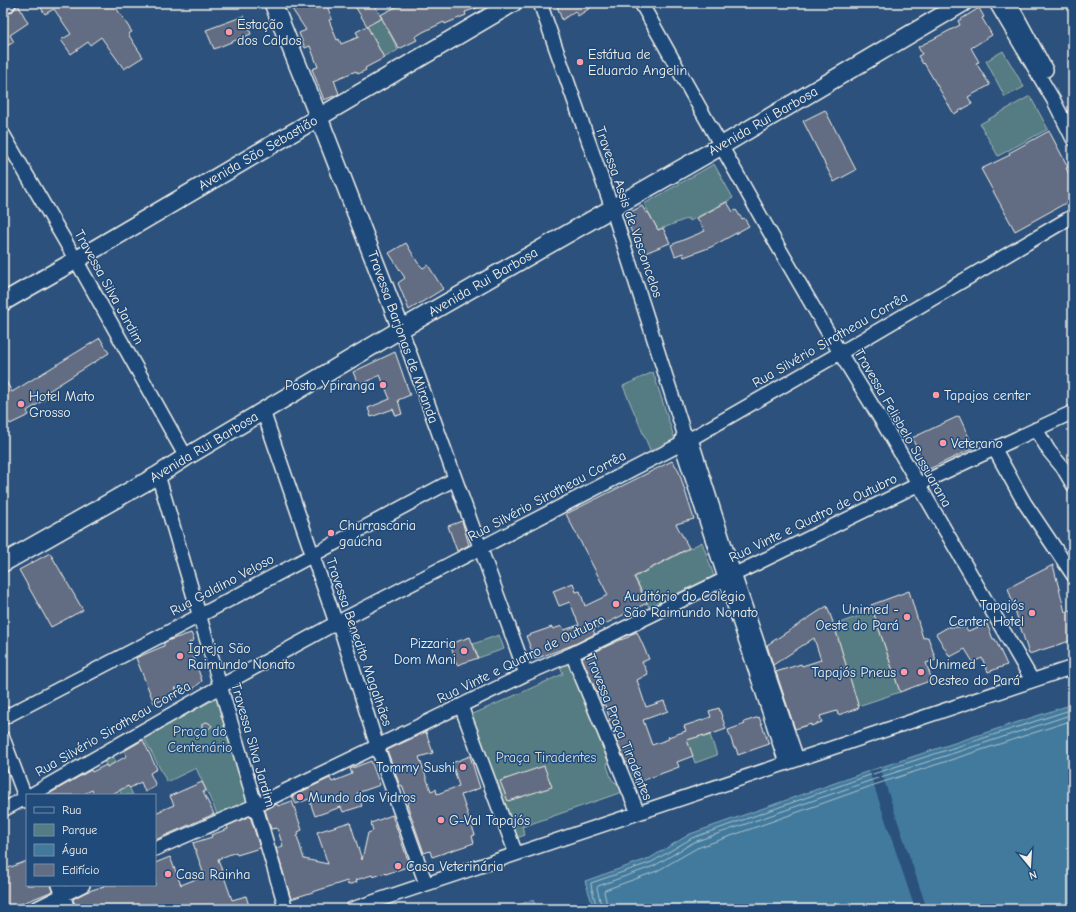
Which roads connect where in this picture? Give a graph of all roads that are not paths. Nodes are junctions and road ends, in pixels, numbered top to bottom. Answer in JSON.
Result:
{"nodes":[{"id":1,"x":7,"y":3,"type":"edge"},
{"id":2,"x":273,"y":3,"type":"edge"},
{"id":3,"x":513,"y":3,"type":"edge"},
{"id":4,"x":540,"y":3,"type":"edge"},
{"id":5,"x":641,"y":3,"type":"edge"},
{"id":6,"x":963,"y":3,"type":"edge"},
{"id":7,"x":996,"y":3,"type":"edge"},
{"id":8,"x":1010,"y":3,"type":"edge"},
{"id":9,"x":3,"y":6,"type":"edge"},
{"id":10,"x":319,"y":118,"type":"junction"},
{"id":11,"x":1073,"y":121,"type":"edge"},
{"id":12,"x":3,"y":134,"type":"edge"},
{"id":13,"x":1073,"y":139,"type":"edge"},
{"id":14,"x":721,"y":146,"type":"junction"},
{"id":15,"x":612,"y":208,"type":"junction"},
{"id":16,"x":1073,"y":216,"type":"edge"},
{"id":17,"x":76,"y":260,"type":"junction"},
{"id":18,"x":3,"y":302,"type":"edge"},
{"id":19,"x":401,"y":329,"type":"junction"},
{"id":20,"x":840,"y":353,"type":"junction"},
{"id":21,"x":263,"y":410,"type":"junction"},
{"id":22,"x":1073,"y":412,"type":"edge"},
{"id":23,"x":1036,"y":429,"type":"junction"},
{"id":24,"x":686,"y":438,"type":"junction"},
{"id":25,"x":994,"y":448,"type":"junction"},
{"id":26,"x":186,"y":457,"type":"junction"},
{"id":27,"x":158,"y":475,"type":"junction"},
{"id":28,"x":455,"y":479,"type":"junction"},
{"id":29,"x":917,"y":484,"type":"junction"},
{"id":30,"x":1073,"y":484,"type":"edge"},
{"id":31,"x":480,"y":549,"type":"junction"},
{"id":32,"x":313,"y":556,"type":"junction"},
{"id":33,"x":3,"y":563,"type":"edge"},
{"id":34,"x":1073,"y":575,"type":"edge"},
{"id":35,"x":730,"y":576,"type":"junction"},
{"id":36,"x":199,"y":616,"type":"junction"},
{"id":37,"x":336,"y":623,"type":"junction"},
{"id":38,"x":572,"y":654,"type":"junction"},
{"id":39,"x":1073,"y":667,"type":"edge"},
{"id":40,"x":526,"y":674,"type":"junction"},
{"id":41,"x":1032,"y":680,"type":"junction"},
{"id":42,"x":220,"y":687,"type":"junction"},
{"id":43,"x":461,"y":706,"type":"junction"},
{"id":44,"x":3,"y":718,"type":"edge"},
{"id":45,"x":3,"y":738,"type":"edge"},
{"id":46,"x":378,"y":746,"type":"junction"},
{"id":47,"x":792,"y":761,"type":"junction"},
{"id":48,"x":26,"y":794,"type":"edge"},
{"id":49,"x":35,"y":794,"type":"edge"},
{"id":50,"x":26,"y":799,"type":"edge"},
{"id":51,"x":254,"y":806,"type":"junction"},
{"id":52,"x":3,"y":810,"type":"edge"},
{"id":53,"x":638,"y":813,"type":"junction"},
{"id":54,"x":156,"y":849,"type":"edge"},
{"id":55,"x":516,"y":854,"type":"junction"},
{"id":56,"x":426,"y":884,"type":"junction"},
{"id":57,"x":79,"y":886,"type":"edge"},
{"id":58,"x":61,"y":890,"type":"edge"},
{"id":59,"x":36,"y":909,"type":"edge"},
{"id":60,"x":68,"y":909,"type":"edge"},
{"id":61,"x":286,"y":909,"type":"edge"},
{"id":62,"x":352,"y":909,"type":"edge"}],
"edges":[{"from":1,"to":9,"type":"main road"},
{"from":2,"to":10,"type":"main road","name":"Travessa Barjonas de Miranda"},
{"from":3,"to":10,"type":"main road","name":"Avenida São Sebastião"},
{"from":4,"to":15,"type":"street","name":"Travessa Assis de Vasconcelos"},
{"from":5,"to":14,"type":"street","name":"Travessa Felisbelo Sussuarana"},
{"from":6,"to":14,"type":"main road","name":"Avenida Rui Barbosa"},
{"from":7,"to":13,"type":"street"},
{"from":8,"to":11,"type":"street"},
{"from":10,"to":17,"type":"main road","name":"Avenida São Sebastião"},
{"from":10,"to":19,"type":"main road","name":"Travessa Barjonas de Miranda"},
{"from":12,"to":17,"type":"street","name":"Travessa Silva Jardim"},
{"from":14,"to":15,"type":"main road","name":"Avenida Rui Barbosa"},
{"from":14,"to":20,"type":"street","name":"Travessa Felisbelo Sussuarana"},
{"from":15,"to":19,"type":"main road","name":"Avenida Rui Barbosa"},
{"from":15,"to":24,"type":"street","name":"Travessa Assis de Vasconcelos"},
{"from":16,"to":20,"type":"street","name":"Rua Silvério Sirotheau Corrêa"},
{"from":17,"to":18,"type":"main road","name":"Avenida São Sebastião"},
{"from":17,"to":26,"type":"street","name":"Travessa Silva Jardim"},
{"from":19,"to":21,"type":"main road","name":"Avenida Rui Barbosa"},
{"from":19,"to":28,"type":"street","name":"Travessa Barjonas de Miranda"},
{"from":20,"to":24,"type":"street","name":"Rua Silvério Sirotheau Corrêa"},
{"from":20,"to":29,"type":"street","name":"Travessa Felisbelo Sussuarana"},
{"from":21,"to":26,"type":"main road","name":"Avenida Rui Barbosa"},
{"from":21,"to":32,"type":"street","name":"Travessa Benedito Magalhães"},
{"from":22,"to":23,"type":"street","name":"Rua Vinte e Quatro de Outubro"},
{"from":23,"to":25,"type":"street","name":"Rua Vinte e Quatro de Outubro"},
{"from":23,"to":30,"type":"street"},
{"from":24,"to":31,"type":"street","name":"Rua Silvério Sirotheau Corrêa"},
{"from":24,"to":35,"type":"street","name":"Travessa Assis de Vasconcelos"},
{"from":25,"to":29,"type":"street","name":"Rua Vinte e Quatro de Outubro"},
{"from":25,"to":34,"type":"street"},
{"from":26,"to":27,"type":"main road","name":"Avenida Rui Barbosa"},
{"from":27,"to":33,"type":"main road","name":"Avenida Rui Barbosa"},
{"from":27,"to":36,"type":"street","name":"Travessa Silva Jardim"},
{"from":28,"to":31,"type":"street","name":"Travessa Barjonas de Miranda"},
{"from":28,"to":32,"type":"street","name":"Rua Galdino Veloso"},
{"from":29,"to":35,"type":"street","name":"Rua Vinte e Quatro de Outubro"},
{"from":29,"to":41,"type":"street","name":"Travessa Felisbelo Sussuarana"},
{"from":31,"to":37,"type":"street","name":"Rua Silvério Sirotheau Corrêa"},
{"from":31,"to":40,"type":"street","name":"Travessa Barjonas de Miranda"},
{"from":32,"to":36,"type":"street","name":"Rua Galdino Veloso"},
{"from":32,"to":37,"type":"street","name":"Travessa Benedito Magalhães"},
{"from":35,"to":38,"type":"street","name":"Rua Vinte e Quatro de Outubro"},
{"from":35,"to":47,"type":"street","name":"Travessa Assis de Vasconcelos"},
{"from":36,"to":42,"type":"street","name":"Travessa Silva Jardim"},
{"from":36,"to":44,"type":"street","name":"Rua Galdino Veloso"},
{"from":37,"to":42,"type":"street","name":"Rua Silvério Sirotheau Corrêa"},
{"from":37,"to":46,"type":"street","name":"Travessa Benedito Magalhães"},
{"from":38,"to":40,"type":"street","name":"Rua Vinte e Quatro de Outubro"},
{"from":38,"to":53,"type":"street","name":"Travessa Praça Tiradentes"},
{"from":39,"to":41,"type":"street"},
{"from":40,"to":43,"type":"street","name":"Rua Vinte e Quatro de Outubro"},
{"from":41,"to":47,"type":"street"},
{"from":42,"to":49,"type":"street","name":"Rua Silvério Sirotheau Corrêa"},
{"from":42,"to":51,"type":"street","name":"Travessa Silva Jardim"},
{"from":43,"to":46,"type":"street","name":"Rua Vinte e Quatro de Outubro"},
{"from":43,"to":55,"type":"street"},
{"from":45,"to":48,"type":"street"},
{"from":46,"to":51,"type":"street","name":"Rua Vinte e Quatro de Outubro"},
{"from":46,"to":56,"type":"street","name":"Travessa Benedito Magalhães"},
{"from":47,"to":53,"type":"street"},
{"from":50,"to":52,"type":"street","name":"Rua Silvério Sirotheau Corrêa"},
{"from":51,"to":54,"type":"street","name":"Rua Vinte e Quatro de Outubro"},
{"from":51,"to":61,"type":"street","name":"Travessa Silva Jardim"},
{"from":53,"to":55,"type":"street"},
{"from":55,"to":56,"type":"street"},
{"from":56,"to":62,"type":"street"},
{"from":57,"to":58,"type":"street"},
{"from":58,"to":59,"type":"street"},
{"from":58,"to":60,"type":"street"}]}
